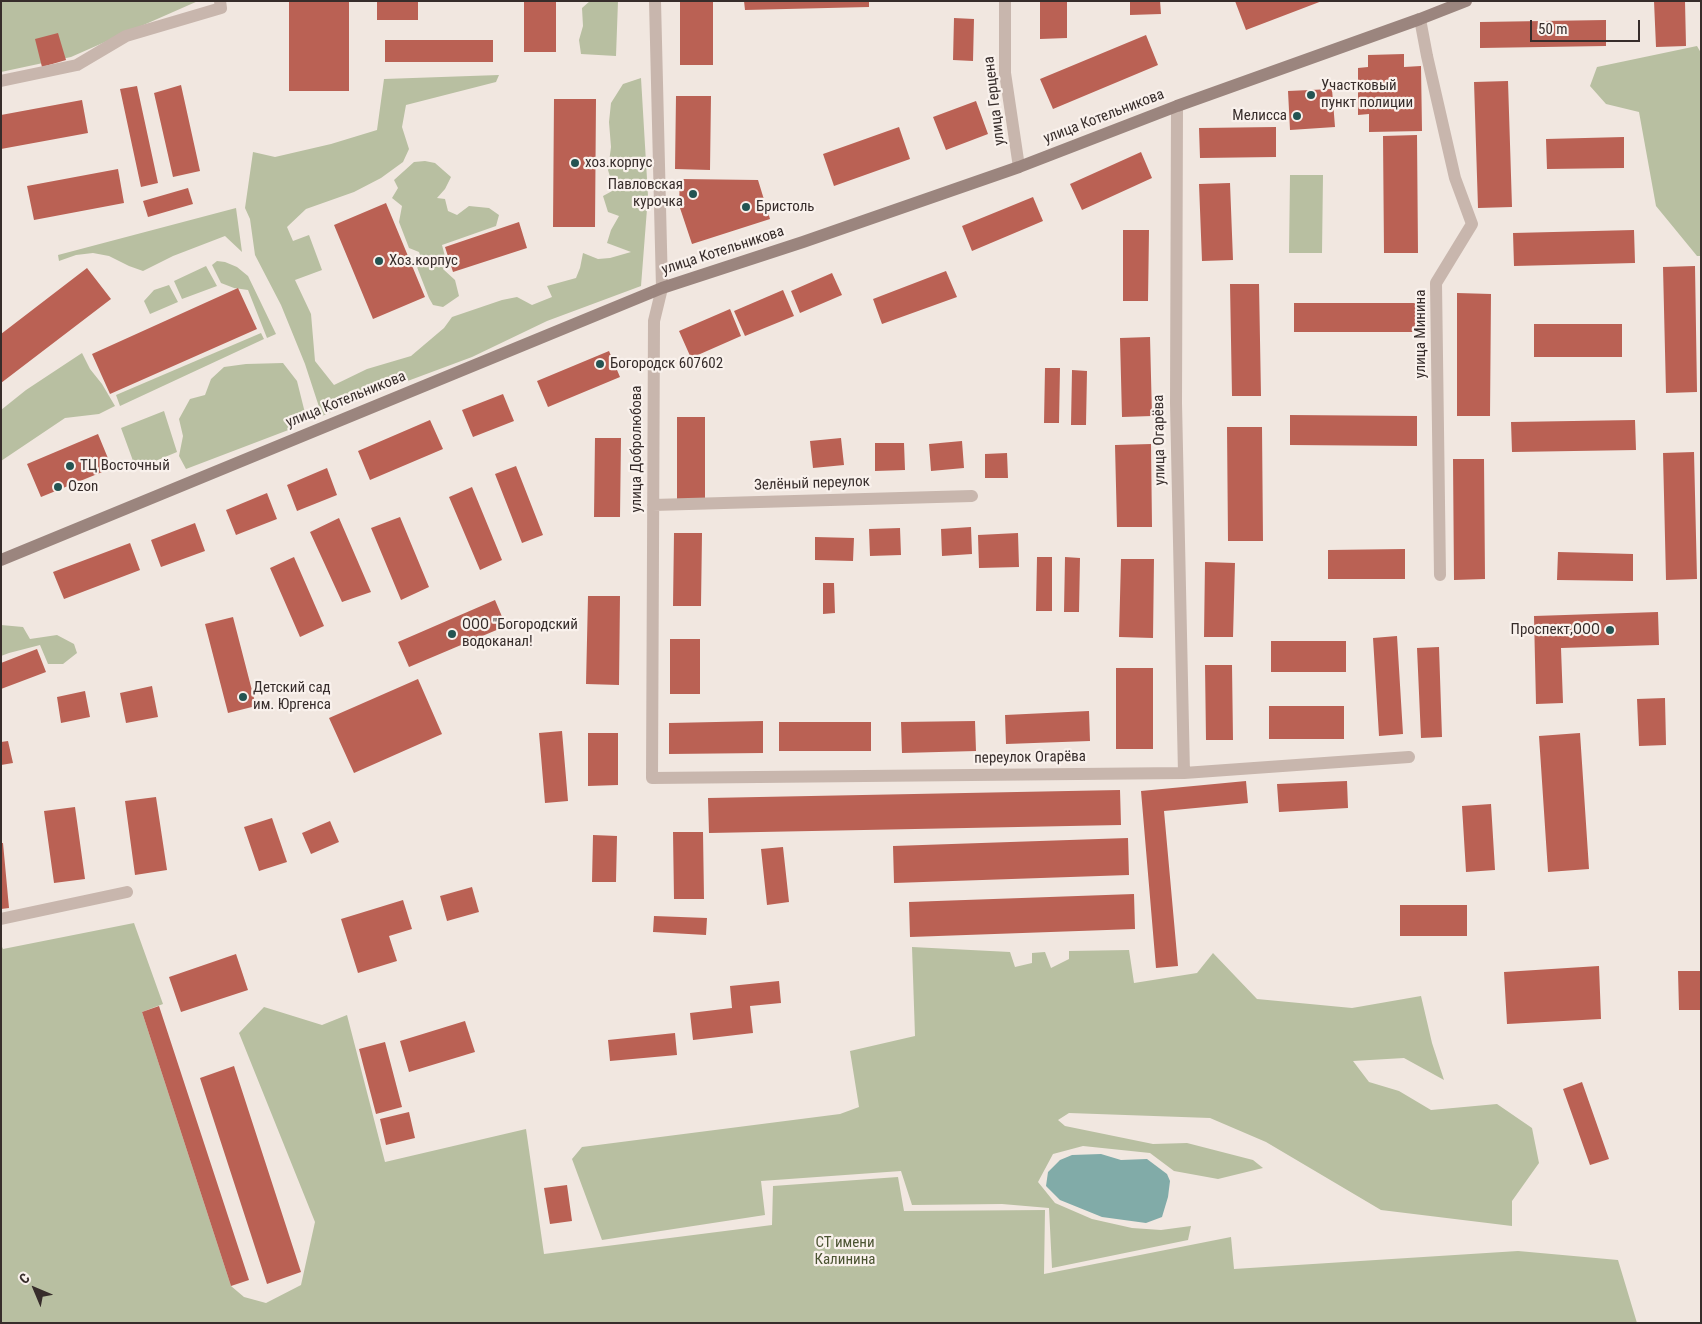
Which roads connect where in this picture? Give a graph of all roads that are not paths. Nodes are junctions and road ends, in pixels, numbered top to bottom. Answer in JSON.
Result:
{"nodes":[{"id":1,"x":655,"y":1,"type":"edge"},
{"id":2,"x":1005,"y":1,"type":"edge"},
{"id":3,"x":1466,"y":1,"type":"edge"},
{"id":4,"x":221,"y":5,"type":"edge"},
{"id":5,"x":1420,"y":19,"type":"junction"},
{"id":6,"x":1,"y":81,"type":"edge"},
{"id":7,"x":1177,"y":106,"type":"junction"},
{"id":8,"x":1019,"y":167,"type":"junction"},
{"id":9,"x":662,"y":288,"type":"junction"},
{"id":10,"x":972,"y":496,"type":"dead end"},
{"id":11,"x":653,"y":505,"type":"junction"},
{"id":12,"x":1,"y":560,"type":"edge"},
{"id":13,"x":1440,"y":575,"type":"dead end"},
{"id":14,"x":1409,"y":757,"type":"dead end"},
{"id":15,"x":1184,"y":773,"type":"junction"},
{"id":16,"x":652,"y":778,"type":"joint"},
{"id":17,"x":127,"y":892,"type":"dead end"},
{"id":18,"x":1,"y":919,"type":"edge"}],
"edges":[{"from":1,"to":9,"type":"street","name":"улица Добролюбова"},
{"from":2,"to":8,"type":"street","name":"улица Герцена"},
{"from":3,"to":5,"type":"street","name":"улица Котельникова"},
{"from":4,"to":6,"type":"street"},
{"from":5,"to":7,"type":"street","name":"улица Котельникова"},
{"from":5,"to":13,"type":"street","name":"улица Минина"},
{"from":7,"to":8,"type":"street","name":"улица Котельникова"},
{"from":7,"to":15,"type":"street","name":"улица Огарёва"},
{"from":8,"to":9,"type":"street","name":"улица Котельникова"},
{"from":9,"to":11,"type":"street","name":"улица Добролюбова"},
{"from":9,"to":12,"type":"street","name":"улица Котельникова"},
{"from":10,"to":11,"type":"street","name":"Зелёный переулок"},
{"from":11,"to":16,"type":"street","name":"улица Добролюбова"},
{"from":14,"to":15,"type":"street","name":"переулок Огарёва"},
{"from":15,"to":16,"type":"street","name":"переулок Огарёва"},
{"from":17,"to":18,"type":"street"}]}
